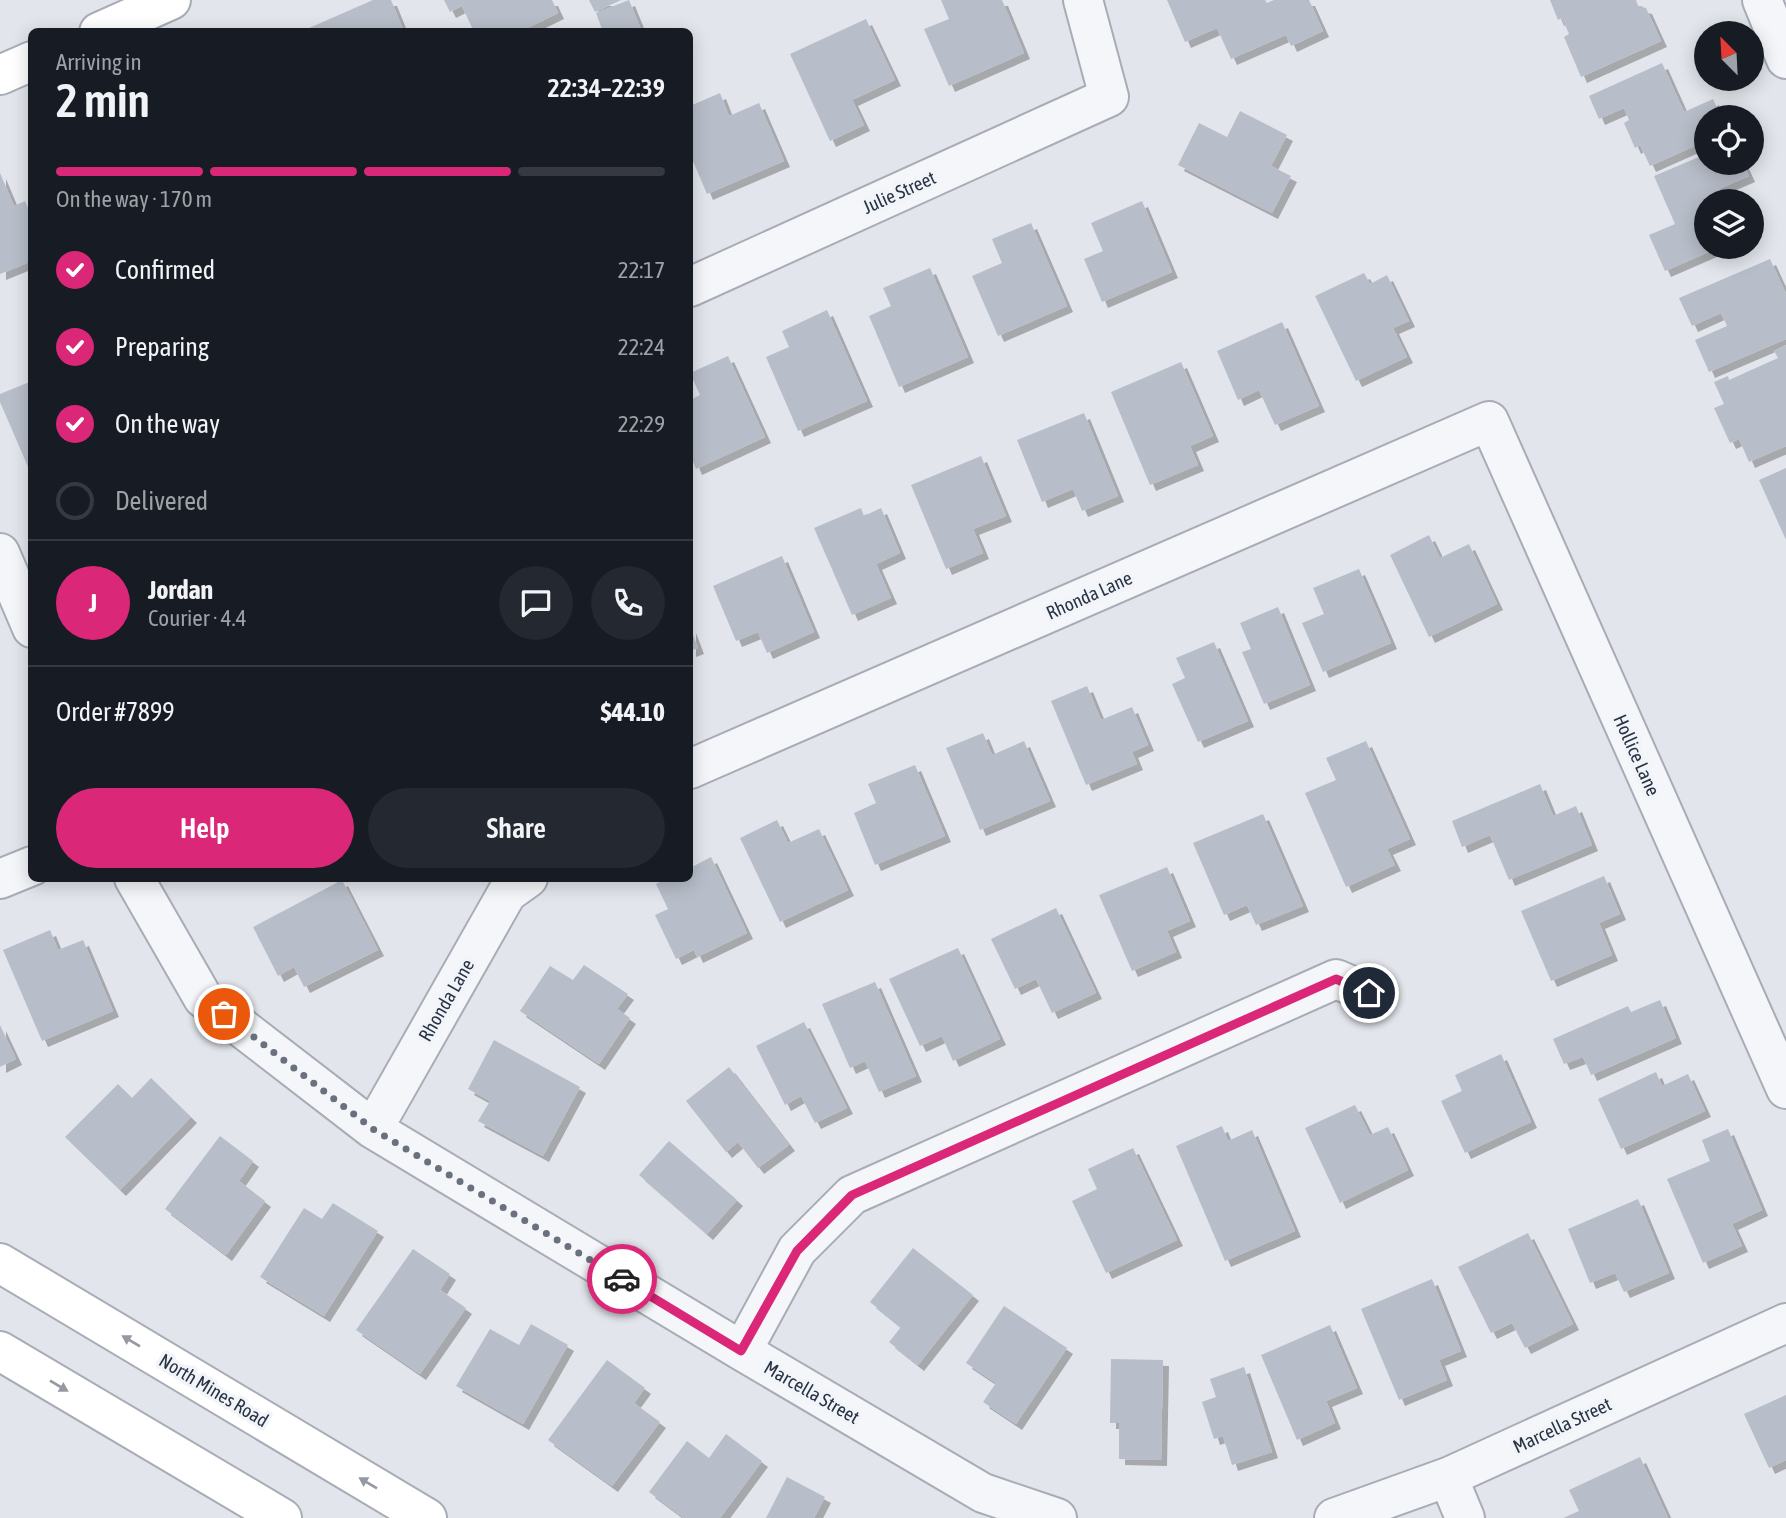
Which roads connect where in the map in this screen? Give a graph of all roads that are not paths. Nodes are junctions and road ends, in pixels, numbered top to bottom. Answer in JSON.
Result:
{"nodes":[{"id":1,"x":171,"y":0,"type":"edge"},
{"id":2,"x":1083,"y":0,"type":"edge"},
{"id":3,"x":1762,"y":0,"type":"edge"},
{"id":4,"x":108,"y":28,"type":"edge"},
{"id":5,"x":1786,"y":59,"type":"edge"},
{"id":6,"x":28,"y":63,"type":"edge"},
{"id":7,"x":0,"y":75,"type":"edge"},
{"id":8,"x":693,"y":286,"type":"edge"},
{"id":9,"x":1489,"y":421,"type":"joint"},
{"id":10,"x":0,"y":553,"type":"edge"},
{"id":11,"x":24,"y":587,"type":"edge"},
{"id":12,"x":28,"y":608,"type":"edge"},
{"id":13,"x":693,"y":768,"type":"edge"},
{"id":14,"x":28,"y":868,"type":"edge"},
{"id":15,"x":0,"y":879,"type":"edge"},
{"id":16,"x":136,"y":882,"type":"edge"},
{"id":17,"x":522,"y":882,"type":"edge"},
{"id":18,"x":1369,"y":993,"type":"dead end"},
{"id":19,"x":1786,"y":1089,"type":"edge"},
{"id":20,"x":373,"y":1129,"type":"junction"},
{"id":21,"x":0,"y":1263,"type":"edge"},
{"id":22,"x":1786,"y":1323,"type":"edge"},
{"id":23,"x":0,"y":1351,"type":"edge"},
{"id":24,"x":741,"y":1351,"type":"junction"},
{"id":25,"x":1448,"y":1477,"type":"junction"},
{"id":26,"x":282,"y":1518,"type":"edge"},
{"id":27,"x":427,"y":1518,"type":"edge"},
{"id":28,"x":1057,"y":1518,"type":"edge"},
{"id":29,"x":1335,"y":1518,"type":"edge"},
{"id":30,"x":1465,"y":1518,"type":"edge"}],
"edges":[{"from":1,"to":4,"type":"main road"},
{"from":2,"to":8,"type":"street","name":"Julie Street"},
{"from":3,"to":5,"type":"street"},
{"from":6,"to":7,"type":"main road"},
{"from":9,"to":13,"type":"street","name":"Rhonda Lane"},
{"from":9,"to":19,"type":"street","name":"Hollice Lane"},
{"from":10,"to":11,"type":"street"},
{"from":11,"to":12,"type":"street"},
{"from":14,"to":15,"type":"street"},
{"from":16,"to":20,"type":"street","name":"Marcella Street"},
{"from":17,"to":20,"type":"street","name":"Rhonda Lane"},
{"from":18,"to":24,"type":"street"},
{"from":20,"to":24,"type":"street","name":"Marcella Street"},
{"from":27,"to":21,"type":"main road","name":"North Mines Road","one_way":true},
{"from":22,"to":25,"type":"street","name":"Marcella Street"},
{"from":23,"to":26,"type":"main road","one_way":true},
{"from":24,"to":28,"type":"street","name":"Marcella Street"},
{"from":25,"to":29,"type":"street","name":"Marcella Street"},
{"from":25,"to":30,"type":"street"}]}
